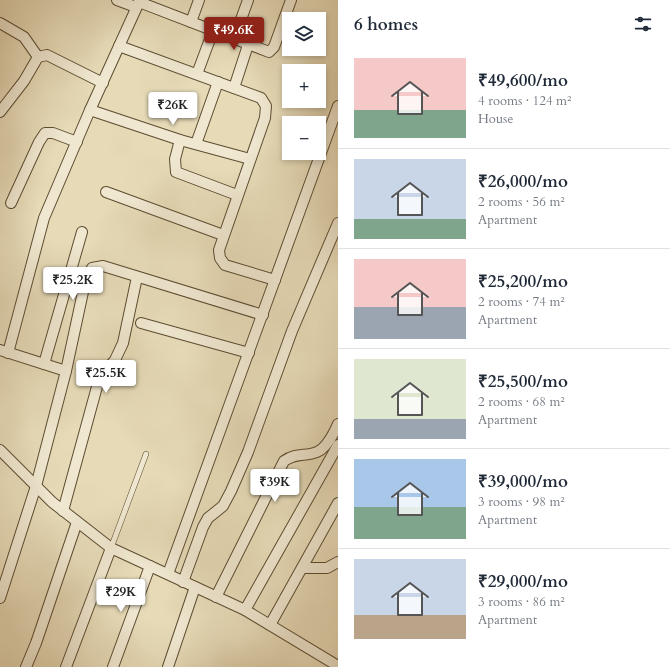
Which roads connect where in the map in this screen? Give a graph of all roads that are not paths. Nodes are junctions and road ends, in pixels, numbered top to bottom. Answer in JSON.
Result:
{"nodes":[{"id":1,"x":117,"y":0,"type":"edge"},
{"id":2,"x":199,"y":0,"type":"edge"},
{"id":3,"x":248,"y":0,"type":"edge"},
{"id":4,"x":292,"y":0,"type":"edge"},
{"id":5,"x":138,"y":3,"type":"edge"},
{"id":6,"x":191,"y":22,"type":"junction"},
{"id":7,"x":0,"y":23,"type":"edge"},
{"id":8,"x":213,"y":31,"type":"junction"},
{"id":9,"x":234,"y":39,"type":"junction"},
{"id":10,"x":248,"y":45,"type":"junction"},
{"id":11,"x":119,"y":46,"type":"junction"},
{"id":12,"x":38,"y":57,"type":"junction"},
{"id":13,"x":197,"y":74,"type":"junction"},
{"id":14,"x":218,"y":82,"type":"junction"},
{"id":15,"x":103,"y":83,"type":"junction"},
{"id":16,"x":234,"y":88,"type":"junction"},
{"id":17,"x":338,"y":106,"type":"edge"},
{"id":18,"x":90,"y":110,"type":"junction"},
{"id":19,"x":0,"y":112,"type":"edge"},
{"id":20,"x":180,"y":140,"type":"junction"},
{"id":21,"x":77,"y":142,"type":"junction"},
{"id":22,"x":196,"y":144,"type":"junction"},
{"id":23,"x":250,"y":159,"type":"junction"},
{"id":24,"x":106,"y":192,"type":"dead end"},
{"id":25,"x":237,"y":195,"type":"junction"},
{"id":26,"x":11,"y":203,"type":"dead end"},
{"id":27,"x":338,"y":223,"type":"edge"},
{"id":28,"x":82,"y":232,"type":"dead end"},
{"id":29,"x":223,"y":235,"type":"junction"},
{"id":30,"x":137,"y":277,"type":"junction"},
{"id":31,"x":276,"y":280,"type":"junction"},
{"id":32,"x":263,"y":315,"type":"junction"},
{"id":33,"x":141,"y":323,"type":"dead end"},
{"id":34,"x":4,"y":351,"type":"edge"},
{"id":35,"x":249,"y":353,"type":"junction"},
{"id":36,"x":44,"y":364,"type":"junction"},
{"id":37,"x":66,"y":371,"type":"junction"},
{"id":38,"x":338,"y":424,"type":"edge"},
{"id":39,"x":338,"y":445,"type":"edge"},
{"id":40,"x":0,"y":450,"type":"edge"},
{"id":41,"x":146,"y":454,"type":"dead end"},
{"id":42,"x":36,"y":486,"type":"junction"},
{"id":43,"x":338,"y":503,"type":"edge"},
{"id":44,"x":63,"y":511,"type":"junction"},
{"id":45,"x":77,"y":522,"type":"junction"},
{"id":46,"x":111,"y":548,"type":"junction"},
{"id":47,"x":338,"y":562,"type":"edge"},
{"id":48,"x":150,"y":566,"type":"junction"},
{"id":49,"x":302,"y":568,"type":"junction"},
{"id":50,"x":168,"y":574,"type":"junction"},
{"id":51,"x":183,"y":582,"type":"junction"},
{"id":52,"x":195,"y":587,"type":"junction"},
{"id":53,"x":216,"y":597,"type":"junction"},
{"id":54,"x":0,"y":598,"type":"edge"},
{"id":55,"x":245,"y":610,"type":"junction"},
{"id":56,"x":270,"y":625,"type":"junction"},
{"id":57,"x":338,"y":666,"type":"edge"},
{"id":58,"x":26,"y":667,"type":"edge"},
{"id":59,"x":66,"y":667,"type":"edge"},
{"id":60,"x":113,"y":667,"type":"edge"},
{"id":61,"x":168,"y":667,"type":"edge"}],
"edges":[{"from":1,"to":5,"type":"street"},
{"from":2,"to":6,"type":"street"},
{"from":3,"to":9,"type":"street"},
{"from":4,"to":10,"type":"street"},
{"from":5,"to":6,"type":"street"},
{"from":5,"to":11,"type":"street"},
{"from":6,"to":8,"type":"street"},
{"from":7,"to":12,"type":"street"},
{"from":8,"to":9,"type":"street"},
{"from":8,"to":13,"type":"street"},
{"from":9,"to":10,"type":"street"},
{"from":10,"to":16,"type":"street"},
{"from":11,"to":13,"type":"street"},
{"from":11,"to":15,"type":"street"},
{"from":12,"to":15,"type":"street"},
{"from":12,"to":19,"type":"street"},
{"from":13,"to":14,"type":"street"},
{"from":14,"to":16,"type":"street"},
{"from":14,"to":22,"type":"street"},
{"from":15,"to":18,"type":"street"},
{"from":16,"to":23,"type":"street"},
{"from":17,"to":31,"type":"street"},
{"from":18,"to":20,"type":"street"},
{"from":18,"to":21,"type":"street"},
{"from":20,"to":22,"type":"street"},
{"from":20,"to":25,"type":"street"},
{"from":21,"to":26,"type":"street"},
{"from":21,"to":34,"type":"street"},
{"from":22,"to":23,"type":"street"},
{"from":23,"to":25,"type":"street"},
{"from":24,"to":29,"type":"street"},
{"from":25,"to":29,"type":"street"},
{"from":27,"to":51,"type":"street"},
{"from":28,"to":36,"type":"street"},
{"from":29,"to":31,"type":"street"},
{"from":30,"to":32,"type":"street"},
{"from":30,"to":37,"type":"street"},
{"from":30,"to":44,"type":"street"},
{"from":31,"to":32,"type":"street"},
{"from":32,"to":35,"type":"street"},
{"from":33,"to":35,"type":"street"},
{"from":34,"to":36,"type":"street"},
{"from":35,"to":50,"type":"street"},
{"from":36,"to":37,"type":"street"},
{"from":37,"to":42,"type":"street"},
{"from":38,"to":53,"type":"street"},
{"from":39,"to":55,"type":"street"},
{"from":40,"to":42,"type":"street"},
{"from":41,"to":46,"type":"lane"},
{"from":42,"to":44,"type":"street"},
{"from":42,"to":54,"type":"street"},
{"from":43,"to":49,"type":"street"},
{"from":44,"to":45,"type":"street"},
{"from":45,"to":46,"type":"street"},
{"from":45,"to":58,"type":"street"},
{"from":46,"to":48,"type":"street"},
{"from":46,"to":59,"type":"street"},
{"from":47,"to":49,"type":"street"},
{"from":48,"to":50,"type":"street"},
{"from":48,"to":60,"type":"street"},
{"from":49,"to":56,"type":"street"},
{"from":50,"to":51,"type":"street"},
{"from":51,"to":52,"type":"street"},
{"from":52,"to":53,"type":"street"},
{"from":52,"to":61,"type":"street"},
{"from":53,"to":55,"type":"street"},
{"from":55,"to":56,"type":"street"},
{"from":56,"to":57,"type":"street"}]}
